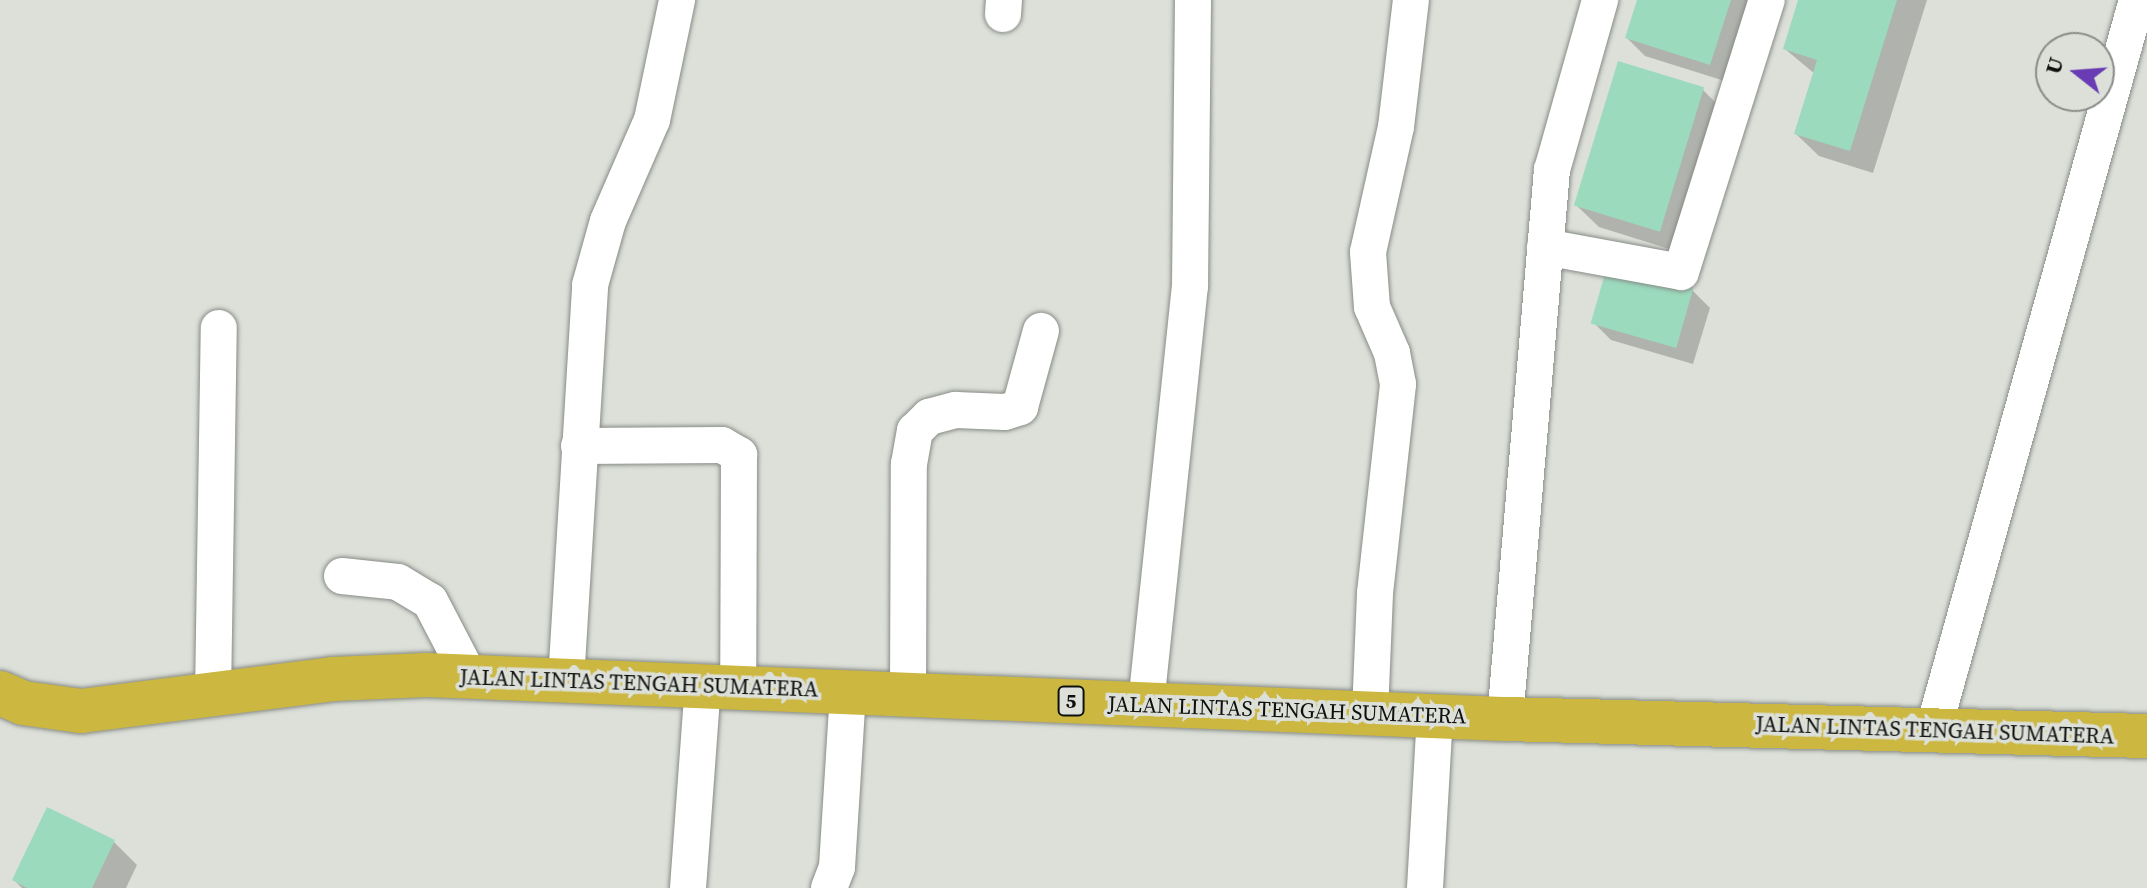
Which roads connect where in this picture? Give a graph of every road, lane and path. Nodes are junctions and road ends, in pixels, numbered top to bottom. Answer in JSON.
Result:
{"nodes":[{"id":1,"x":677,"y":0,"type":"edge"},
{"id":2,"x":1193,"y":0,"type":"edge"},
{"id":3,"x":1411,"y":0,"type":"edge"},
{"id":4,"x":1600,"y":0,"type":"edge"},
{"id":5,"x":1767,"y":0,"type":"edge"},
{"id":6,"x":2137,"y":0,"type":"edge"},
{"id":7,"x":1545,"y":247,"type":"junction"},
{"id":8,"x":219,"y":328,"type":"dead end"},
{"id":9,"x":1041,"y":331,"type":"dead end"},
{"id":10,"x":579,"y":446,"type":"junction"},
{"id":11,"x":342,"y":576,"type":"dead end"},
{"id":12,"x":469,"y":676,"type":"junction"},
{"id":13,"x":566,"y":681,"type":"junction"},
{"id":14,"x":721,"y":687,"type":"junction"},
{"id":15,"x":848,"y":692,"type":"junction"},
{"id":16,"x":0,"y":693,"type":"edge"},
{"id":17,"x":213,"y":695,"type":"junction"},
{"id":18,"x":908,"y":695,"type":"junction"},
{"id":19,"x":1146,"y":704,"type":"junction"},
{"id":20,"x":1370,"y":713,"type":"junction"},
{"id":21,"x":1435,"y":716,"type":"junction"},
{"id":22,"x":1505,"y":719,"type":"junction"},
{"id":23,"x":1933,"y":731,"type":"junction"},
{"id":24,"x":2147,"y":736,"type":"edge"},
{"id":25,"x":688,"y":888,"type":"edge"},
{"id":26,"x":829,"y":888,"type":"edge"},
{"id":27,"x":1425,"y":888,"type":"edge"}],
"edges":[{"from":1,"to":10,"type":"street"},
{"from":2,"to":19,"type":"street"},
{"from":3,"to":20,"type":"street"},
{"from":4,"to":7,"type":"street"},
{"from":5,"to":7,"type":"street"},
{"from":6,"to":23,"type":"street"},
{"from":7,"to":22,"type":"street"},
{"from":8,"to":17,"type":"street"},
{"from":9,"to":18,"type":"street"},
{"from":10,"to":13,"type":"street"},
{"from":10,"to":14,"type":"street"},
{"from":11,"to":12,"type":"street"},
{"from":12,"to":13,"type":"highway","name":"JALAN LINTAS TENGAH SUMATERA","number":"5"},
{"from":12,"to":17,"type":"highway","name":"JALAN LINTAS TENGAH SUMATERA","number":"5"},
{"from":13,"to":14,"type":"highway","name":"JALAN LINTAS TENGAH SUMATERA","number":"5"},
{"from":14,"to":15,"type":"highway","name":"JALAN LINTAS TENGAH SUMATERA","number":"5"},
{"from":14,"to":25,"type":"street"},
{"from":15,"to":18,"type":"highway","name":"JALAN LINTAS TENGAH SUMATERA","number":"5"},
{"from":15,"to":26,"type":"street"},
{"from":16,"to":17,"type":"highway","name":"JALAN LINTAS TENGAH SUMATERA","number":"5"},
{"from":18,"to":19,"type":"highway","name":"JALAN LINTAS TENGAH SUMATERA","number":"5"},
{"from":19,"to":20,"type":"highway","name":"JALAN LINTAS TENGAH SUMATERA","number":"5"},
{"from":20,"to":21,"type":"highway","name":"JALAN LINTAS TENGAH SUMATERA","number":"5"},
{"from":21,"to":22,"type":"highway","name":"JALAN LINTAS TENGAH SUMATERA","number":"5"},
{"from":21,"to":27,"type":"street"},
{"from":22,"to":23,"type":"highway","name":"JALAN LINTAS TENGAH SUMATERA","number":"5"},
{"from":23,"to":24,"type":"highway","name":"JALAN LINTAS TENGAH SUMATERA","number":"5"}]}
